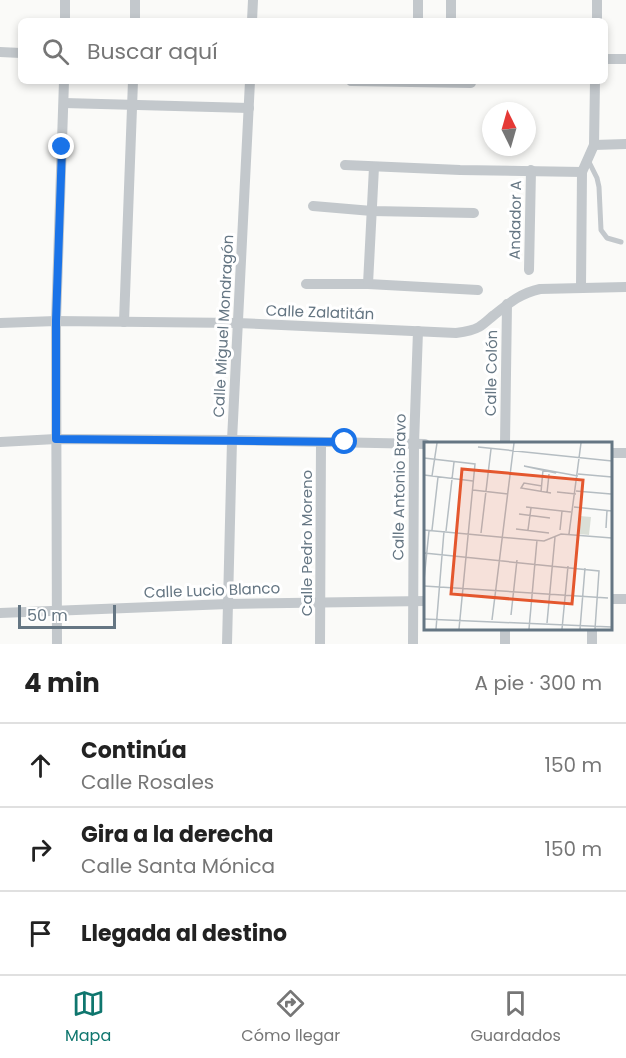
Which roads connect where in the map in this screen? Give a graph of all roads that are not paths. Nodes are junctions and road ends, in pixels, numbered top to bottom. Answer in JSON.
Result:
{"nodes":[{"id":1,"x":65,"y":0,"type":"edge"},
{"id":2,"x":135,"y":0,"type":"edge"},
{"id":3,"x":253,"y":0,"type":"edge"},
{"id":4,"x":418,"y":0,"type":"edge"},
{"id":5,"x":451,"y":0,"type":"edge"},
{"id":6,"x":597,"y":0,"type":"edge"},
{"id":7,"x":65,"y":18,"type":"edge"},
{"id":8,"x":135,"y":18,"type":"edge"},
{"id":9,"x":252,"y":18,"type":"edge"},
{"id":10,"x":418,"y":18,"type":"edge"},
{"id":11,"x":450,"y":18,"type":"edge"},
{"id":12,"x":597,"y":18,"type":"edge"},
{"id":13,"x":0,"y":52,"type":"edge"},
{"id":14,"x":18,"y":53,"type":"edge"},
{"id":15,"x":608,"y":59,"type":"edge"},
{"id":16,"x":626,"y":59,"type":"edge"},
{"id":17,"x":64,"y":84,"type":"edge"},
{"id":18,"x":133,"y":84,"type":"edge"},
{"id":19,"x":250,"y":84,"type":"edge"},
{"id":20,"x":595,"y":84,"type":"edge"},
{"id":21,"x":64,"y":104,"type":"junction"},
{"id":22,"x":132,"y":105,"type":"junction"},
{"id":23,"x":249,"y":108,"type":"junction"},
{"id":24,"x":626,"y":144,"type":"edge"},
{"id":25,"x":594,"y":145,"type":"junction"},
{"id":26,"x":588,"y":159,"type":"junction"},
{"id":27,"x":345,"y":165,"type":"dead end"},
{"id":28,"x":374,"y":166,"type":"junction"},
{"id":29,"x":531,"y":170,"type":"junction"},
{"id":30,"x":582,"y":172,"type":"junction"},
{"id":31,"x":313,"y":206,"type":"dead end"},
{"id":32,"x":372,"y":211,"type":"junction"},
{"id":33,"x":474,"y":213,"type":"dead end"},
{"id":34,"x":621,"y":242,"type":"dead end"},
{"id":35,"x":529,"y":270,"type":"dead end"},
{"id":36,"x":306,"y":284,"type":"dead end"},
{"id":37,"x":368,"y":284,"type":"junction"},
{"id":38,"x":626,"y":286,"type":"edge"},
{"id":39,"x":580,"y":287,"type":"junction"},
{"id":40,"x":478,"y":290,"type":"dead end"},
{"id":41,"x":507,"y":304,"type":"junction"},
{"id":42,"x":56,"y":321,"type":"junction"},
{"id":43,"x":124,"y":322,"type":"junction"},
{"id":44,"x":0,"y":323,"type":"edge"},
{"id":45,"x":237,"y":323,"type":"junction"},
{"id":46,"x":418,"y":331,"type":"junction"},
{"id":47,"x":56,"y":439,"type":"junction"},
{"id":48,"x":232,"y":440,"type":"junction"},
{"id":49,"x":0,"y":442,"type":"edge"},
{"id":50,"x":321,"y":442,"type":"junction"},
{"id":51,"x":505,"y":442,"type":"edge"},
{"id":52,"x":419,"y":444,"type":"edge"},
{"id":53,"x":626,"y":598,"type":"edge"},
{"id":54,"x":611,"y":599,"type":"edge"},
{"id":55,"x":413,"y":601,"type":"junction"},
{"id":56,"x":424,"y":601,"type":"edge"},
{"id":57,"x":321,"y":603,"type":"junction"},
{"id":58,"x":228,"y":604,"type":"junction"},
{"id":59,"x":57,"y":611,"type":"junction"},
{"id":60,"x":0,"y":613,"type":"edge"},
{"id":61,"x":57,"y":644,"type":"edge"},
{"id":62,"x":227,"y":644,"type":"edge"},
{"id":63,"x":320,"y":644,"type":"edge"},
{"id":64,"x":413,"y":644,"type":"edge"}],
"edges":[{"from":1,"to":7,"type":"street"},
{"from":2,"to":8,"type":"street"},
{"from":3,"to":9,"type":"street"},
{"from":4,"to":10,"type":"street"},
{"from":5,"to":11,"type":"street"},
{"from":6,"to":12,"type":"street"},
{"from":13,"to":14,"type":"street"},
{"from":15,"to":16,"type":"street"},
{"from":17,"to":21,"type":"street"},
{"from":18,"to":22,"type":"street"},
{"from":19,"to":23,"type":"street","name":"Calle Miguel Mondragón"},
{"from":20,"to":25,"type":"street"},
{"from":21,"to":22,"type":"street"},
{"from":21,"to":42,"type":"street"},
{"from":22,"to":23,"type":"street"},
{"from":22,"to":43,"type":"street"},
{"from":23,"to":45,"type":"street","name":"Calle Miguel Mondragón"},
{"from":24,"to":25,"type":"street"},
{"from":25,"to":26,"type":"street"},
{"from":26,"to":30,"type":"street"},
{"from":26,"to":34,"type":"lane"},
{"from":27,"to":28,"type":"street"},
{"from":28,"to":29,"type":"street"},
{"from":28,"to":32,"type":"street"},
{"from":29,"to":30,"type":"street"},
{"from":29,"to":35,"type":"street","name":"Andador A"},
{"from":30,"to":39,"type":"street"},
{"from":31,"to":32,"type":"street"},
{"from":32,"to":33,"type":"street"},
{"from":32,"to":37,"type":"street"},
{"from":36,"to":37,"type":"street"},
{"from":37,"to":40,"type":"street"},
{"from":38,"to":39,"type":"street","name":"Calle Zalatitán"},
{"from":39,"to":41,"type":"street","name":"Calle Zalatitán"},
{"from":41,"to":46,"type":"street","name":"Calle Zalatitán"},
{"from":41,"to":51,"type":"street","name":"Calle Colón"},
{"from":42,"to":43,"type":"street","name":"Calle Zalatitán"},
{"from":42,"to":44,"type":"street","name":"Calle Zalatitán"},
{"from":42,"to":47,"type":"street"},
{"from":43,"to":45,"type":"street","name":"Calle Zalatitán"},
{"from":45,"to":46,"type":"street","name":"Calle Zalatitán"},
{"from":45,"to":48,"type":"street","name":"Calle Miguel Mondragón"},
{"from":46,"to":52,"type":"street","name":"Calle Antonio Bravo"},
{"from":47,"to":48,"type":"street"},
{"from":47,"to":49,"type":"street"},
{"from":47,"to":59,"type":"street"},
{"from":48,"to":50,"type":"street"},
{"from":48,"to":58,"type":"street","name":"Calle Miguel Mondragón"},
{"from":50,"to":52,"type":"street"},
{"from":50,"to":57,"type":"street","name":"Calle Pedro Moreno"},
{"from":52,"to":55,"type":"street","name":"Calle Antonio Bravo"},
{"from":53,"to":54,"type":"street"},
{"from":55,"to":56,"type":"street","name":"Calle Lucio Blanco"},
{"from":55,"to":57,"type":"street","name":"Calle Lucio Blanco"},
{"from":55,"to":64,"type":"street","name":"Calle Antonio Bravo"},
{"from":57,"to":58,"type":"street","name":"Calle Lucio Blanco"},
{"from":57,"to":63,"type":"street","name":"Calle Pedro Moreno"},
{"from":58,"to":59,"type":"street","name":"Calle Lucio Blanco"},
{"from":58,"to":62,"type":"street","name":"Calle Miguel Mondragón"},
{"from":59,"to":60,"type":"street","name":"Calle Lucio Blanco"},
{"from":59,"to":61,"type":"street"}]}
